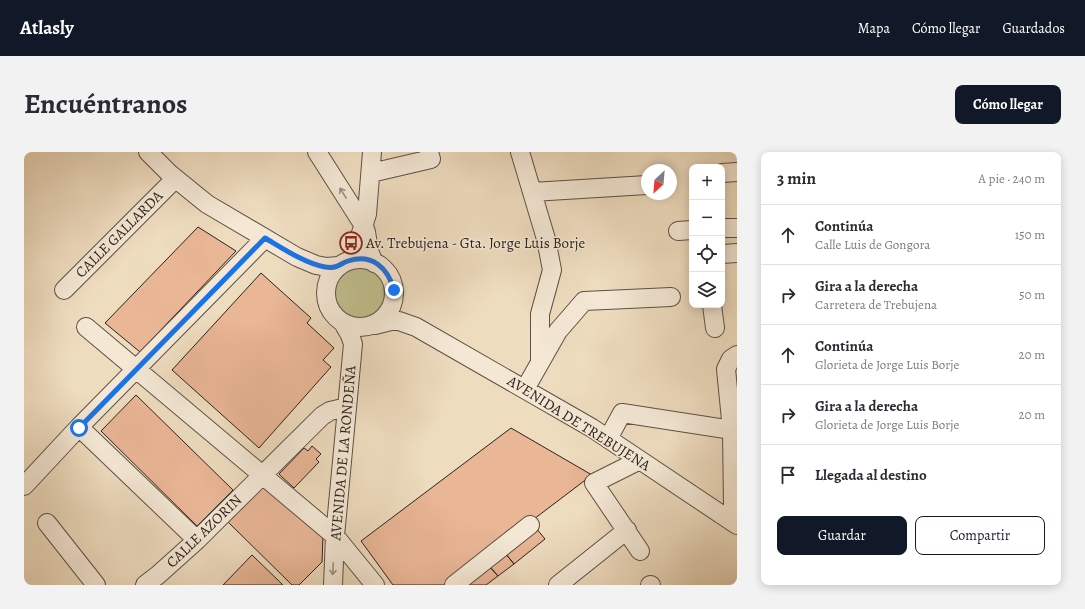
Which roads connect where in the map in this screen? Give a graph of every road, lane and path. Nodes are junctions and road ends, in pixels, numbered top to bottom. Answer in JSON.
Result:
{"nodes":[{"id":1,"x":148,"y":152,"type":"edge"},
{"id":2,"x":317,"y":152,"type":"edge"},
{"id":3,"x":372,"y":152,"type":"edge"},
{"id":4,"x":520,"y":152,"type":"edge"},
{"id":5,"x":430,"y":156,"type":"edge"},
{"id":6,"x":737,"y":172,"type":"edge"},
{"id":7,"x":371,"y":173,"type":"junction"},
{"id":8,"x":725,"y":173,"type":"edge"},
{"id":9,"x":175,"y":179,"type":"junction"},
{"id":10,"x":641,"y":185,"type":"edge"},
{"id":11,"x":532,"y":192,"type":"junction"},
{"id":12,"x":364,"y":226,"type":"junction"},
{"id":13,"x":725,"y":228,"type":"edge"},
{"id":14,"x":737,"y":228,"type":"edge"},
{"id":15,"x":265,"y":238,"type":"junction"},
{"id":16,"x":737,"y":253,"type":"edge"},
{"id":17,"x":725,"y":254,"type":"edge"},
{"id":18,"x":297,"y":257,"type":"junction"},
{"id":19,"x":374,"y":263,"type":"junction"},
{"id":20,"x":343,"y":264,"type":"junction"},
{"id":21,"x":326,"y":288,"type":"junction"},
{"id":22,"x":64,"y":290,"type":"dead end"},
{"id":23,"x":394,"y":297,"type":"junction"},
{"id":24,"x":672,"y":297,"type":"dead end"},
{"id":25,"x":712,"y":308,"type":"edge"},
{"id":26,"x":343,"y":323,"type":"junction"},
{"id":27,"x":375,"y":325,"type":"junction"},
{"id":28,"x":416,"y":326,"type":"junction"},
{"id":29,"x":86,"y":327,"type":"dead end"},
{"id":30,"x":715,"y":328,"type":"dead end"},
{"id":31,"x":737,"y":355,"type":"edge"},
{"id":32,"x":540,"y":361,"type":"junction"},
{"id":33,"x":136,"y":369,"type":"junction"},
{"id":34,"x":525,"y":389,"type":"junction"},
{"id":35,"x":347,"y":407,"type":"junction"},
{"id":36,"x":79,"y":428,"type":"junction"},
{"id":37,"x":732,"y":430,"type":"junction"},
{"id":38,"x":608,"y":439,"type":"junction"},
{"id":39,"x":640,"y":460,"type":"junction"},
{"id":40,"x":262,"y":474,"type":"junction"},
{"id":41,"x":24,"y":486,"type":"edge"},
{"id":42,"x":732,"y":522,"type":"edge"},
{"id":43,"x":47,"y":523,"type":"dead end"},
{"id":44,"x":530,"y":526,"type":"dead end"},
{"id":45,"x":627,"y":530,"type":"junction"},
{"id":46,"x":335,"y":536,"type":"junction"},
{"id":47,"x":197,"y":540,"type":"junction"},
{"id":48,"x":640,"y":551,"type":"dead end"},
{"id":49,"x":96,"y":585,"type":"edge"},
{"id":50,"x":145,"y":585,"type":"edge"},
{"id":51,"x":333,"y":585,"type":"edge"},
{"id":52,"x":375,"y":585,"type":"edge"},
{"id":53,"x":454,"y":585,"type":"edge"},
{"id":54,"x":558,"y":585,"type":"edge"}],
"edges":[{"from":1,"to":9,"type":"street"},
{"from":12,"to":2,"type":"street","one_way":true},
{"from":3,"to":7,"type":"street"},
{"from":4,"to":11,"type":"street"},
{"from":5,"to":7,"type":"street"},
{"from":6,"to":8,"type":"street"},
{"from":7,"to":12,"type":"street"},
{"from":9,"to":15,"type":"street"},
{"from":9,"to":22,"type":"street","name":"CALLE GALLARDA"},
{"from":10,"to":11,"type":"street"},
{"from":11,"to":32,"type":"street"},
{"from":12,"to":19,"type":"street"},
{"from":12,"to":20,"type":"street"},
{"from":13,"to":14,"type":"street"},
{"from":15,"to":18,"type":"street"},
{"from":15,"to":33,"type":"street"},
{"from":16,"to":17,"type":"street"},
{"from":18,"to":20,"type":"street"},
{"from":18,"to":21,"type":"street"},
{"from":19,"to":20,"type":"street"},
{"from":19,"to":23,"type":"street"},
{"from":20,"to":21,"type":"street"},
{"from":21,"to":26,"type":"street"},
{"from":23,"to":27,"type":"street"},
{"from":23,"to":28,"type":"street","name":"AVENIDA DE TREBUJENA"},
{"from":24,"to":32,"type":"street"},
{"from":25,"to":30,"type":"street"},
{"from":26,"to":27,"type":"street"},
{"from":26,"to":35,"type":"street","name":"AVENIDA DE LA RONDEÑA"},
{"from":27,"to":28,"type":"street","name":"AVENIDA DE TREBUJENA"},
{"from":28,"to":34,"type":"street","name":"AVENIDA DE TREBUJENA"},
{"from":29,"to":33,"type":"street"},
{"from":31,"to":37,"type":"street"},
{"from":32,"to":34,"type":"street"},
{"from":33,"to":36,"type":"street"},
{"from":33,"to":40,"type":"street"},
{"from":34,"to":38,"type":"street","name":"AVENIDA DE TREBUJENA"},
{"from":35,"to":40,"type":"street","name":"CALLE AZORIN"},
{"from":35,"to":46,"type":"street","name":"AVENIDA DE LA RONDEÑA"},
{"from":36,"to":41,"type":"street"},
{"from":36,"to":47,"type":"street"},
{"from":37,"to":38,"type":"street"},
{"from":37,"to":42,"type":"street"},
{"from":38,"to":39,"type":"street","name":"AVENIDA DE TREBUJENA"},
{"from":39,"to":42,"type":"street","name":"AVENIDA DE TREBUJENA"},
{"from":39,"to":45,"type":"street"},
{"from":40,"to":46,"type":"street"},
{"from":40,"to":47,"type":"street","name":"CALLE AZORIN"},
{"from":43,"to":49,"type":"street"},
{"from":44,"to":53,"type":"street"},
{"from":45,"to":48,"type":"street"},
{"from":45,"to":54,"type":"street"},
{"from":46,"to":51,"type":"street","name":"AVENIDA DE LA RONDEÑA","one_way":true},
{"from":46,"to":52,"type":"street"},
{"from":47,"to":50,"type":"street","name":"CALLE AZORIN"}]}
